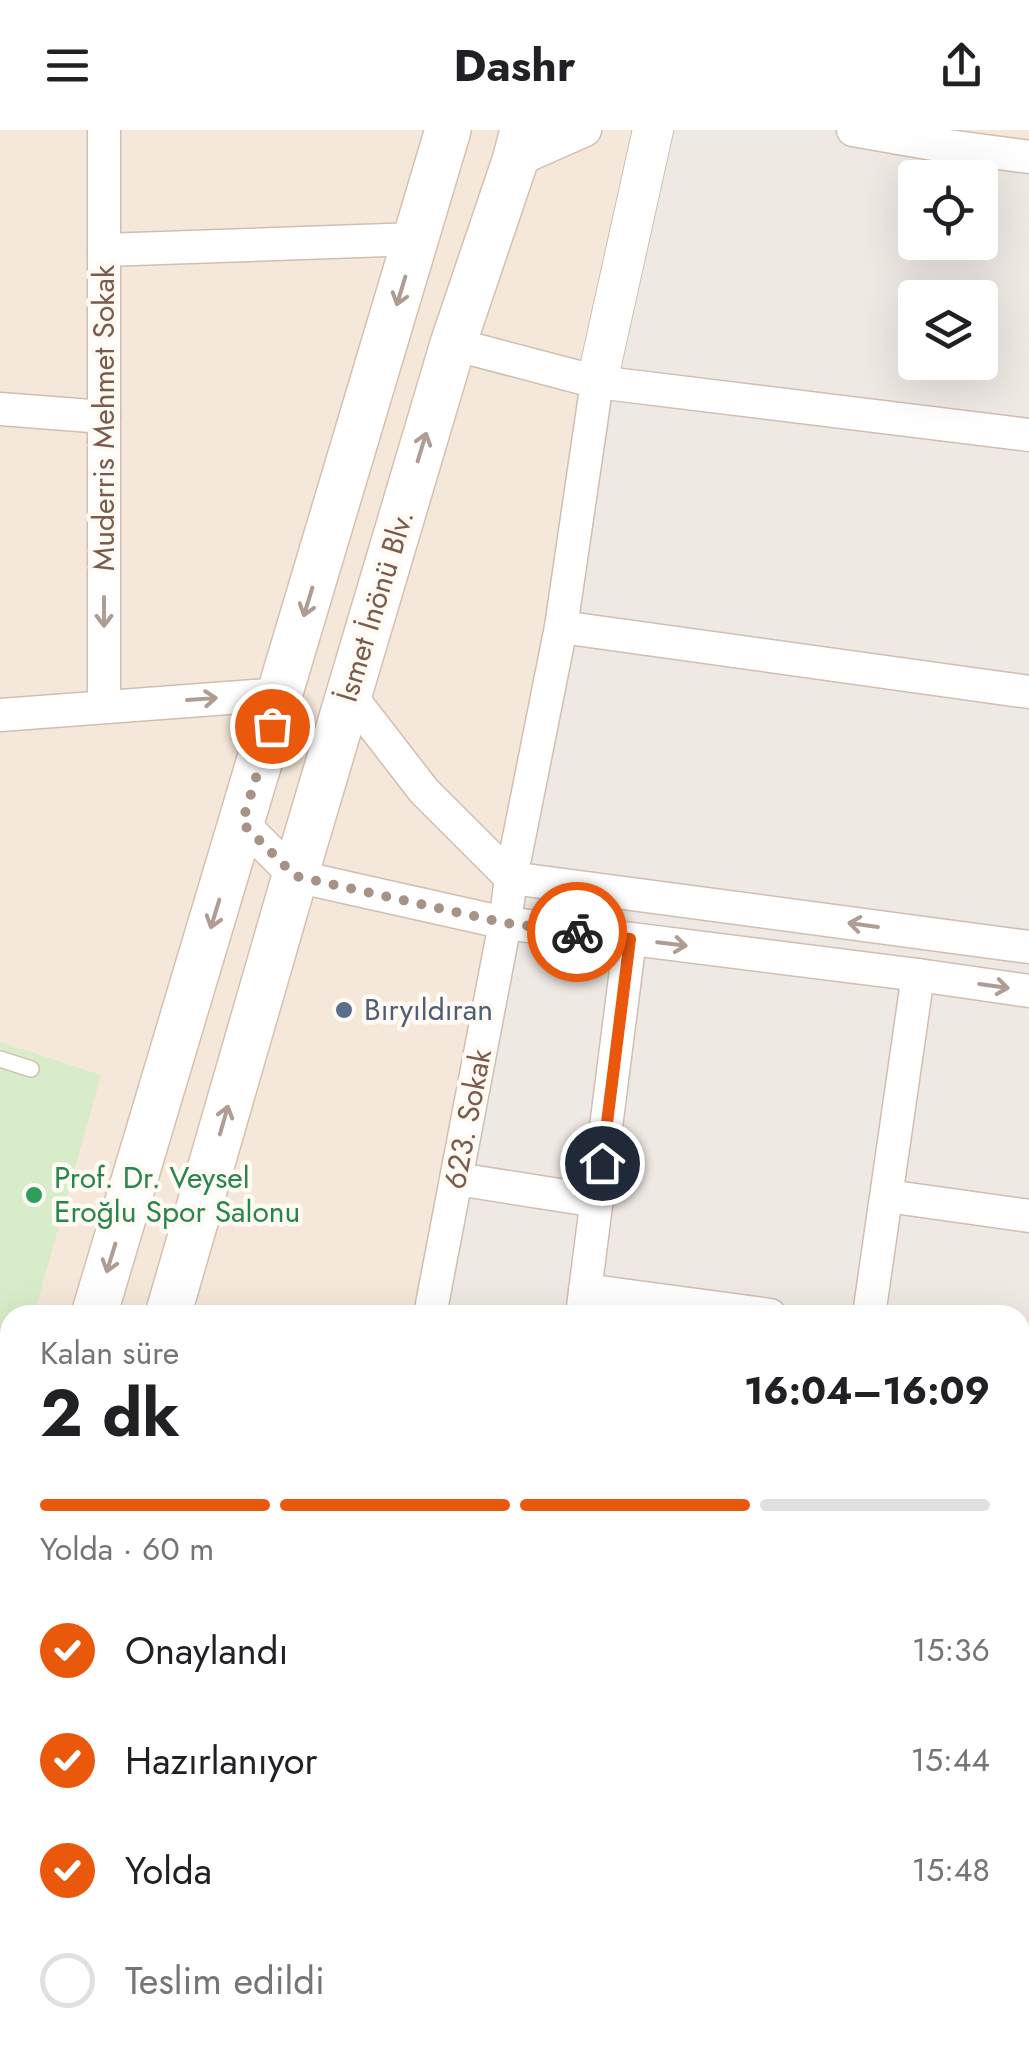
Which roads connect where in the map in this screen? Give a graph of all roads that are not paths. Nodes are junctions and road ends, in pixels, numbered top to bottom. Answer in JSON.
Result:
{"nodes":[{"id":1,"x":104,"y":130,"type":"edge"},
{"id":2,"x":448,"y":130,"type":"edge"},
{"id":3,"x":585,"y":130,"type":"edge"},
{"id":4,"x":653,"y":130,"type":"edge"},
{"id":5,"x":853,"y":130,"type":"edge"},
{"id":6,"x":519,"y":146,"type":"edge"},
{"id":7,"x":1029,"y":157,"type":"edge"},
{"id":8,"x":416,"y":239,"type":"junction"},
{"id":9,"x":104,"y":250,"type":"junction"},
{"id":10,"x":453,"y":344,"type":"junction"},
{"id":11,"x":597,"y":382,"type":"junction"},
{"id":12,"x":0,"y":410,"type":"edge"},
{"id":13,"x":104,"y":417,"type":"junction"},
{"id":14,"x":1029,"y":435,"type":"edge"},
{"id":15,"x":561,"y":627,"type":"junction"},
{"id":16,"x":1029,"y":692,"type":"edge"},
{"id":17,"x":281,"y":694,"type":"junction"},
{"id":18,"x":349,"y":694,"type":"junction"},
{"id":19,"x":104,"y":706,"type":"junction"},
{"id":20,"x":0,"y":715,"type":"edge"},
{"id":21,"x":242,"y":823,"type":"junction"},
{"id":22,"x":295,"y":876,"type":"junction"},
{"id":23,"x":511,"y":878,"type":"junction"},
{"id":24,"x":505,"y":923,"type":"junction"},
{"id":25,"x":630,"y":939,"type":"junction"},
{"id":26,"x":1029,"y":947,"type":"edge"},
{"id":27,"x":918,"y":975,"type":"junction"},
{"id":28,"x":1029,"y":992,"type":"edge"},
{"id":29,"x":0,"y":1059,"type":"edge"},
{"id":30,"x":31,"y":1069,"type":"dead end"},
{"id":31,"x":457,"y":1178,"type":"junction"},
{"id":32,"x":887,"y":1196,"type":"junction"},
{"id":33,"x":597,"y":1200,"type":"junction"},
{"id":34,"x":1029,"y":1216,"type":"edge"},
{"id":35,"x":584,"y":1303,"type":"edge"},
{"id":36,"x":97,"y":1305,"type":"edge"},
{"id":37,"x":171,"y":1305,"type":"edge"},
{"id":38,"x":432,"y":1305,"type":"edge"},
{"id":39,"x":615,"y":1305,"type":"edge"},
{"id":40,"x":871,"y":1305,"type":"edge"}],
"edges":[{"from":1,"to":9,"type":"street","name":"Muderris Mehmet Sokak"},
{"from":2,"to":8,"type":"main road"},
{"from":3,"to":6,"type":"street"},
{"from":4,"to":11,"type":"street"},
{"from":5,"to":7,"type":"street"},
{"from":6,"to":10,"type":"main road","name":"İsmet İnönü Blv."},
{"from":8,"to":9,"type":"street"},
{"from":8,"to":17,"type":"main road","one_way":true},
{"from":9,"to":13,"type":"street","name":"Muderris Mehmet Sokak"},
{"from":10,"to":11,"type":"street"},
{"from":18,"to":10,"type":"main road","name":"İsmet İnönü Blv.","one_way":true},
{"from":11,"to":14,"type":"street"},
{"from":11,"to":15,"type":"street","name":"623. Sokak"},
{"from":12,"to":13,"type":"street"},
{"from":13,"to":19,"type":"street","name":"Muderris Mehmet Sokak","one_way":true},
{"from":15,"to":16,"type":"street"},
{"from":15,"to":23,"type":"street","name":"623. Sokak"},
{"from":19,"to":17,"type":"street","one_way":true},
{"from":17,"to":21,"type":"main road"},
{"from":18,"to":22,"type":"main road","name":"İsmet İnönü Blv."},
{"from":18,"to":23,"type":"street"},
{"from":19,"to":20,"type":"street"},
{"from":21,"to":22,"type":"street"},
{"from":21,"to":36,"type":"main road","one_way":true},
{"from":22,"to":24,"type":"street"},
{"from":37,"to":22,"type":"main road","name":"İsmet İnönü Blv.","one_way":true},
{"from":23,"to":24,"type":"street","name":"623. Sokak"},
{"from":26,"to":23,"type":"street","one_way":true},
{"from":24,"to":25,"type":"street"},
{"from":24,"to":31,"type":"street","name":"623. Sokak"},
{"from":25,"to":27,"type":"street","one_way":true},
{"from":25,"to":33,"type":"street"},
{"from":27,"to":28,"type":"street","one_way":true},
{"from":27,"to":32,"type":"street"},
{"from":29,"to":30,"type":"lane"},
{"from":31,"to":33,"type":"street"},
{"from":31,"to":38,"type":"street","name":"623. Sokak"},
{"from":32,"to":34,"type":"street"},
{"from":32,"to":40,"type":"street"},
{"from":33,"to":35,"type":"street"},
{"from":35,"to":39,"type":"street"}]}
